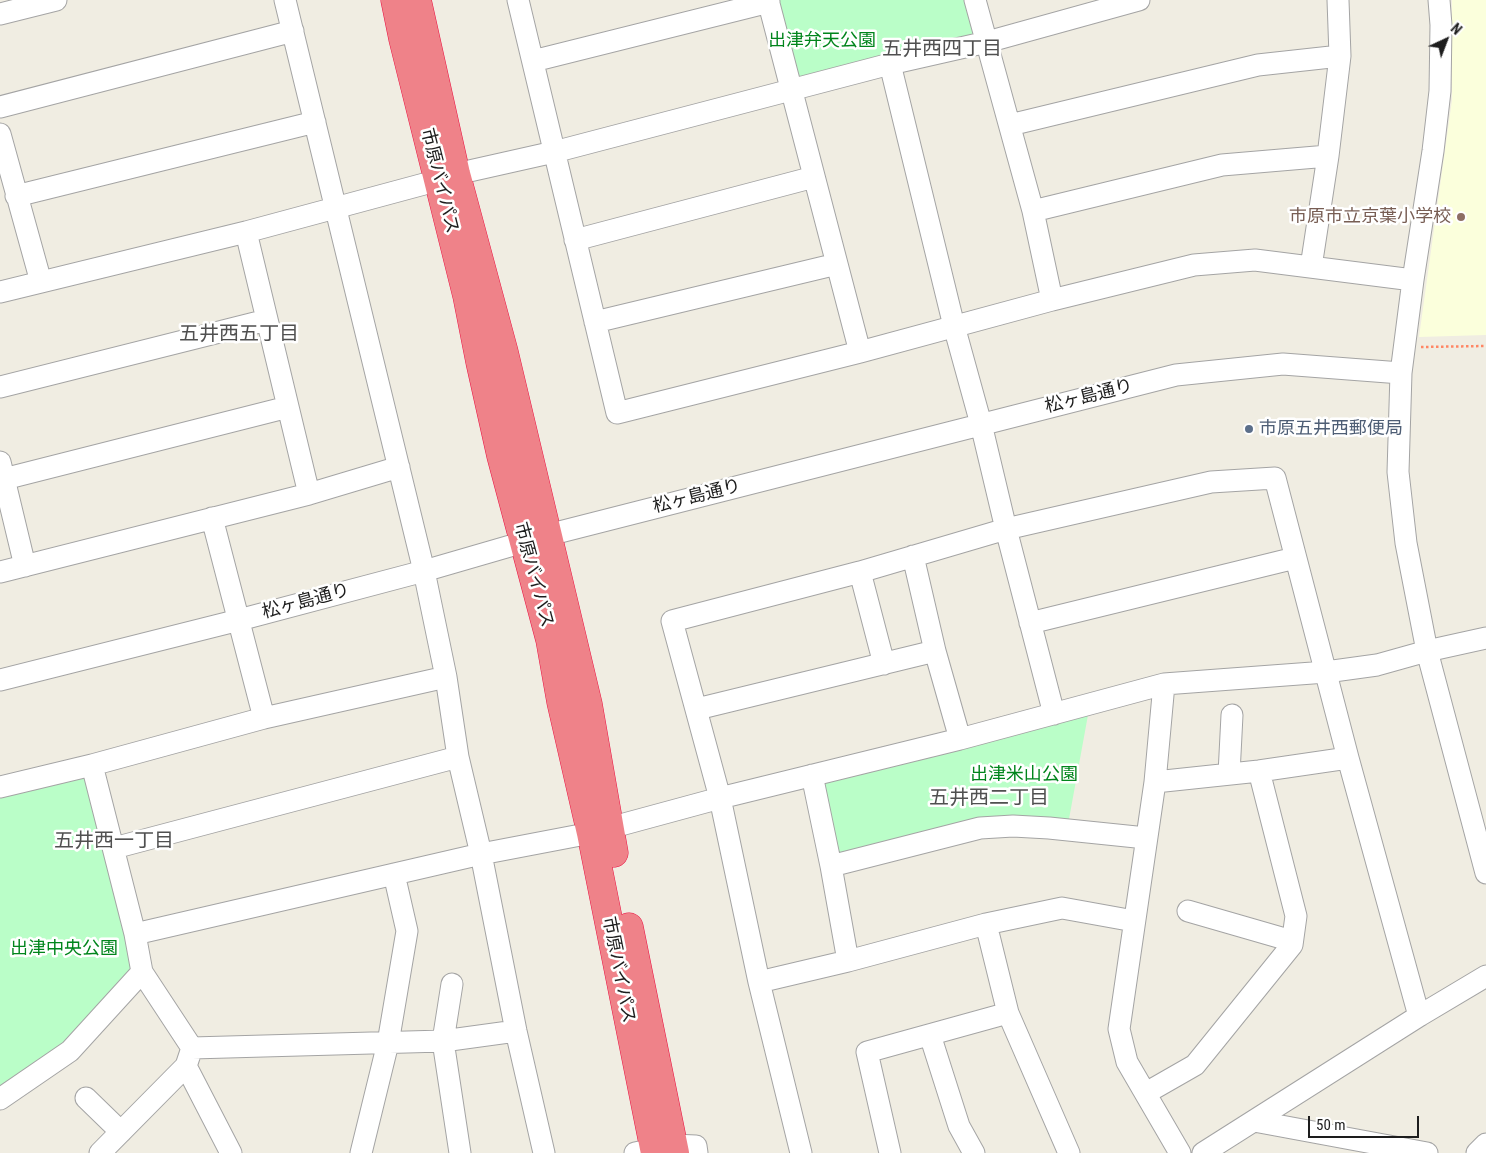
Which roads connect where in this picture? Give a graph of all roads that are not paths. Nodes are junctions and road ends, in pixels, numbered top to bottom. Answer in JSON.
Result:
{"nodes":[{"id":1,"x":56,"y":0,"type":"edge"},
{"id":2,"x":285,"y":0,"type":"edge"},
{"id":3,"x":395,"y":0,"type":"edge"},
{"id":4,"x":417,"y":0,"type":"edge"},
{"id":5,"x":518,"y":0,"type":"edge"},
{"id":6,"x":975,"y":0,"type":"edge"},
{"id":7,"x":1139,"y":0,"type":"edge"},
{"id":8,"x":1338,"y":0,"type":"edge"},
{"id":9,"x":1439,"y":0,"type":"edge"},
{"id":10,"x":768,"y":1,"type":"edge"},
{"id":11,"x":0,"y":14,"type":"edge"},
{"id":12,"x":293,"y":31,"type":"junction"},
{"id":13,"x":988,"y":42,"type":"junction"},
{"id":14,"x":1340,"y":56,"type":"junction"},
{"id":15,"x":533,"y":61,"type":"junction"},
{"id":16,"x":890,"y":64,"type":"junction"},
{"id":17,"x":792,"y":90,"type":"junction"},
{"id":18,"x":0,"y":107,"type":"edge"},
{"id":19,"x":315,"y":122,"type":"junction"},
{"id":20,"x":1010,"y":125,"type":"junction"},
{"id":21,"x":0,"y":134,"type":"edge"},
{"id":22,"x":554,"y":152,"type":"junction"},
{"id":23,"x":1328,"y":156,"type":"junction"},
{"id":24,"x":448,"y":177,"type":"junction"},
{"id":25,"x":814,"y":177,"type":"junction"},
{"id":26,"x":16,"y":196,"type":"junction"},
{"id":27,"x":336,"y":209,"type":"junction"},
{"id":28,"x":1032,"y":211,"type":"junction"},
{"id":29,"x":246,"y":232,"type":"junction"},
{"id":30,"x":575,"y":240,"type":"junction"},
{"id":31,"x":837,"y":264,"type":"junction"},
{"id":32,"x":1311,"y":266,"type":"junction"},
{"id":33,"x":1413,"y":280,"type":"junction"},
{"id":34,"x":41,"y":282,"type":"junction"},
{"id":35,"x":0,"y":292,"type":"edge"},
{"id":36,"x":1052,"y":300,"type":"junction"},
{"id":37,"x":267,"y":320,"type":"junction"},
{"id":38,"x":595,"y":322,"type":"junction"},
{"id":39,"x":954,"y":326,"type":"junction"},
{"id":40,"x":860,"y":352,"type":"junction"},
{"id":41,"x":1401,"y":373,"type":"junction"},
{"id":42,"x":0,"y":387,"type":"edge"},
{"id":43,"x":288,"y":407,"type":"junction"},
{"id":44,"x":981,"y":424,"type":"junction"},
{"id":45,"x":398,"y":467,"type":"junction"},
{"id":46,"x":2,"y":470,"type":"edge"},
{"id":47,"x":309,"y":494,"type":"junction"},
{"id":48,"x":212,"y":518,"type":"junction"},
{"id":49,"x":1006,"y":529,"type":"junction"},
{"id":50,"x":536,"y":538,"type":"junction"},
{"id":51,"x":913,"y":556,"type":"junction"},
{"id":52,"x":1295,"y":558,"type":"junction"},
{"id":53,"x":25,"y":566,"type":"junction"},
{"id":54,"x":424,"y":571,"type":"junction"},
{"id":55,"x":0,"y":572,"type":"edge"},
{"id":56,"x":860,"y":572,"type":"junction"},
{"id":57,"x":239,"y":620,"type":"junction"},
{"id":58,"x":1030,"y":623,"type":"junction"},
{"id":59,"x":1486,"y":638,"type":"edge"},
{"id":60,"x":935,"y":651,"type":"junction"},
{"id":61,"x":1427,"y":651,"type":"junction"},
{"id":62,"x":884,"y":664,"type":"junction"},
{"id":63,"x":1326,"y":672,"type":"junction"},
{"id":64,"x":446,"y":677,"type":"junction"},
{"id":65,"x":0,"y":680,"type":"edge"},
{"id":66,"x":1164,"y":684,"type":"junction"},
{"id":67,"x":697,"y":709,"type":"junction"},
{"id":68,"x":1054,"y":714,"type":"junction"},
{"id":69,"x":1232,"y":715,"type":"dead end"},
{"id":70,"x":264,"y":718,"type":"junction"},
{"id":71,"x":960,"y":739,"type":"junction"},
{"id":72,"x":458,"y":757,"type":"junction"},
{"id":73,"x":1348,"y":758,"type":"junction"},
{"id":74,"x":92,"y":765,"type":"junction"},
{"id":75,"x":1260,"y":771,"type":"junction"},
{"id":76,"x":1229,"y":774,"type":"junction"},
{"id":77,"x":812,"y":775,"type":"junction"},
{"id":78,"x":1155,"y":782,"type":"junction"},
{"id":79,"x":0,"y":787,"type":"edge"},
{"id":80,"x":720,"y":798,"type":"junction"},
{"id":81,"x":600,"y":830,"type":"junction"},
{"id":82,"x":1146,"y":838,"type":"junction"},
{"id":83,"x":114,"y":848,"type":"junction"},
{"id":84,"x":482,"y":854,"type":"junction"},
{"id":85,"x":831,"y":866,"type":"junction"},
{"id":86,"x":1486,"y":873,"type":"edge"},
{"id":87,"x":394,"y":874,"type":"junction"},
{"id":88,"x":1188,"y":911,"type":"dead end"},
{"id":89,"x":1134,"y":921,"type":"junction"},
{"id":90,"x":986,"y":924,"type":"junction"},
{"id":91,"x":135,"y":934,"type":"junction"},
{"id":92,"x":1292,"y":941,"type":"junction"},
{"id":93,"x":848,"y":961,"type":"junction"},
{"id":94,"x":142,"y":972,"type":"junction"},
{"id":95,"x":1486,"y":976,"type":"edge"},
{"id":96,"x":760,"y":982,"type":"junction"},
{"id":97,"x":452,"y":984,"type":"dead end"},
{"id":98,"x":1008,"y":1013,"type":"junction"},
{"id":99,"x":1419,"y":1016,"type":"junction"},
{"id":100,"x":516,"y":1031,"type":"junction"},
{"id":101,"x":930,"y":1035,"type":"junction"},
{"id":102,"x":443,"y":1041,"type":"junction"},
{"id":103,"x":388,"y":1042,"type":"junction"},
{"id":104,"x":189,"y":1057,"type":"junction"},
{"id":105,"x":1146,"y":1093,"type":"junction"},
{"id":106,"x":86,"y":1098,"type":"dead end"},
{"id":107,"x":0,"y":1099,"type":"edge"},
{"id":108,"x":1254,"y":1121,"type":"junction"},
{"id":109,"x":121,"y":1132,"type":"junction"},
{"id":110,"x":1486,"y":1144,"type":"edge"},
{"id":111,"x":665,"y":1151,"type":"edge"},
{"id":112,"x":100,"y":1153,"type":"edge"},
{"id":113,"x":231,"y":1153,"type":"edge"},
{"id":114,"x":360,"y":1153,"type":"edge"},
{"id":115,"x":460,"y":1153,"type":"edge"},
{"id":116,"x":544,"y":1153,"type":"edge"},
{"id":117,"x":801,"y":1153,"type":"edge"},
{"id":118,"x":890,"y":1153,"type":"edge"},
{"id":119,"x":974,"y":1153,"type":"edge"},
{"id":120,"x":1069,"y":1153,"type":"edge"},
{"id":121,"x":1180,"y":1153,"type":"edge"},
{"id":122,"x":1203,"y":1153,"type":"edge"},
{"id":123,"x":1427,"y":1153,"type":"edge"},
{"id":124,"x":1476,"y":1153,"type":"edge"}],
"edges":[{"from":1,"to":11,"type":"street"},
{"from":2,"to":12,"type":"street"},
{"from":3,"to":24,"type":"highway","name":"市原バイパス"},
{"from":4,"to":24,"type":"highway","name":"市原バイパス"},
{"from":5,"to":15,"type":"street"},
{"from":6,"to":13,"type":"street"},
{"from":7,"to":13,"type":"street"},
{"from":8,"to":14,"type":"street"},
{"from":9,"to":33,"type":"street"},
{"from":10,"to":15,"type":"street"},
{"from":10,"to":17,"type":"street"},
{"from":12,"to":18,"type":"street"},
{"from":12,"to":19,"type":"street"},
{"from":13,"to":16,"type":"street"},
{"from":13,"to":20,"type":"street"},
{"from":14,"to":20,"type":"street"},
{"from":14,"to":23,"type":"street"},
{"from":15,"to":22,"type":"street"},
{"from":16,"to":17,"type":"street"},
{"from":16,"to":39,"type":"street"},
{"from":17,"to":22,"type":"street"},
{"from":17,"to":25,"type":"street"},
{"from":19,"to":26,"type":"street"},
{"from":19,"to":27,"type":"street"},
{"from":20,"to":28,"type":"street"},
{"from":21,"to":26,"type":"street"},
{"from":22,"to":24,"type":"street"},
{"from":22,"to":30,"type":"street"},
{"from":23,"to":28,"type":"street"},
{"from":23,"to":32,"type":"street"},
{"from":24,"to":27,"type":"street"},
{"from":24,"to":50,"type":"highway","name":"市原バイパス"},
{"from":25,"to":30,"type":"street"},
{"from":25,"to":31,"type":"street"},
{"from":26,"to":34,"type":"street"},
{"from":27,"to":29,"type":"street"},
{"from":27,"to":45,"type":"street"},
{"from":28,"to":36,"type":"street"},
{"from":29,"to":34,"type":"street"},
{"from":29,"to":37,"type":"street"},
{"from":30,"to":38,"type":"street"},
{"from":31,"to":38,"type":"street"},
{"from":31,"to":40,"type":"street"},
{"from":32,"to":33,"type":"street"},
{"from":32,"to":36,"type":"street"},
{"from":33,"to":41,"type":"street"},
{"from":34,"to":35,"type":"street"},
{"from":36,"to":39,"type":"street"},
{"from":37,"to":42,"type":"street"},
{"from":37,"to":43,"type":"street"},
{"from":38,"to":40,"type":"street"},
{"from":39,"to":40,"type":"street"},
{"from":39,"to":44,"type":"street"},
{"from":41,"to":44,"type":"street","name":"松ヶ島通り"},
{"from":41,"to":61,"type":"street"},
{"from":43,"to":46,"type":"street"},
{"from":43,"to":47,"type":"street"},
{"from":44,"to":49,"type":"street"},
{"from":44,"to":50,"type":"street","name":"松ヶ島通り"},
{"from":45,"to":47,"type":"street"},
{"from":45,"to":54,"type":"street"},
{"from":46,"to":53,"type":"street"},
{"from":47,"to":48,"type":"street"},
{"from":48,"to":53,"type":"street"},
{"from":48,"to":57,"type":"street"},
{"from":49,"to":51,"type":"street"},
{"from":49,"to":52,"type":"street"},
{"from":49,"to":58,"type":"street"},
{"from":50,"to":54,"type":"street","name":"松ヶ島通り"},
{"from":50,"to":81,"type":"highway","name":"市原バイパス"},
{"from":51,"to":56,"type":"street"},
{"from":51,"to":60,"type":"street"},
{"from":52,"to":58,"type":"street"},
{"from":52,"to":63,"type":"street"},
{"from":53,"to":55,"type":"street"},
{"from":54,"to":57,"type":"street","name":"松ヶ島通り"},
{"from":54,"to":64,"type":"street"},
{"from":56,"to":62,"type":"street"},
{"from":56,"to":67,"type":"street"},
{"from":57,"to":65,"type":"street","name":"松ヶ島通り"},
{"from":57,"to":70,"type":"street"},
{"from":58,"to":68,"type":"street"},
{"from":59,"to":61,"type":"street"},
{"from":60,"to":62,"type":"street"},
{"from":60,"to":71,"type":"street"},
{"from":61,"to":63,"type":"street"},
{"from":61,"to":86,"type":"street"},
{"from":62,"to":67,"type":"street"},
{"from":63,"to":66,"type":"street"},
{"from":63,"to":73,"type":"street"},
{"from":64,"to":70,"type":"street"},
{"from":64,"to":72,"type":"street"},
{"from":66,"to":68,"type":"street"},
{"from":66,"to":78,"type":"street"},
{"from":67,"to":80,"type":"street"},
{"from":68,"to":71,"type":"street"},
{"from":69,"to":76,"type":"street"},
{"from":70,"to":74,"type":"street"},
{"from":71,"to":77,"type":"street"},
{"from":72,"to":83,"type":"street"},
{"from":72,"to":84,"type":"street"},
{"from":73,"to":75,"type":"street"},
{"from":73,"to":99,"type":"street"},
{"from":74,"to":79,"type":"street"},
{"from":74,"to":83,"type":"street"},
{"from":75,"to":76,"type":"street"},
{"from":75,"to":92,"type":"street"},
{"from":76,"to":78,"type":"street"},
{"from":77,"to":80,"type":"street"},
{"from":77,"to":85,"type":"street"},
{"from":78,"to":82,"type":"street"},
{"from":80,"to":81,"type":"street"},
{"from":80,"to":96,"type":"street"},
{"from":81,"to":84,"type":"street"},
{"from":81,"to":111,"type":"highway","name":"市原バイパス"},
{"from":82,"to":85,"type":"street"},
{"from":82,"to":89,"type":"street"},
{"from":83,"to":91,"type":"street"},
{"from":84,"to":87,"type":"street"},
{"from":84,"to":100,"type":"street"},
{"from":85,"to":93,"type":"street"},
{"from":87,"to":91,"type":"street"},
{"from":87,"to":103,"type":"street"},
{"from":88,"to":92,"type":"street"},
{"from":89,"to":90,"type":"street"},
{"from":89,"to":105,"type":"street"},
{"from":90,"to":93,"type":"street"},
{"from":90,"to":98,"type":"street"},
{"from":91,"to":94,"type":"street"},
{"from":92,"to":105,"type":"street"},
{"from":93,"to":96,"type":"street"},
{"from":94,"to":104,"type":"street"},
{"from":94,"to":107,"type":"street"},
{"from":95,"to":99,"type":"street"},
{"from":96,"to":117,"type":"street"},
{"from":97,"to":102,"type":"street"},
{"from":98,"to":101,"type":"street"},
{"from":98,"to":120,"type":"street"},
{"from":99,"to":108,"type":"street"},
{"from":100,"to":102,"type":"street"},
{"from":100,"to":116,"type":"street"},
{"from":101,"to":118,"type":"street"},
{"from":101,"to":119,"type":"street"},
{"from":102,"to":103,"type":"street"},
{"from":102,"to":115,"type":"street"},
{"from":103,"to":104,"type":"street"},
{"from":103,"to":114,"type":"street"},
{"from":104,"to":109,"type":"street"},
{"from":104,"to":113,"type":"street"},
{"from":105,"to":121,"type":"street"},
{"from":106,"to":109,"type":"street"},
{"from":108,"to":122,"type":"street"},
{"from":108,"to":123,"type":"street"},
{"from":109,"to":112,"type":"street"},
{"from":110,"to":124,"type":"street"}]}
